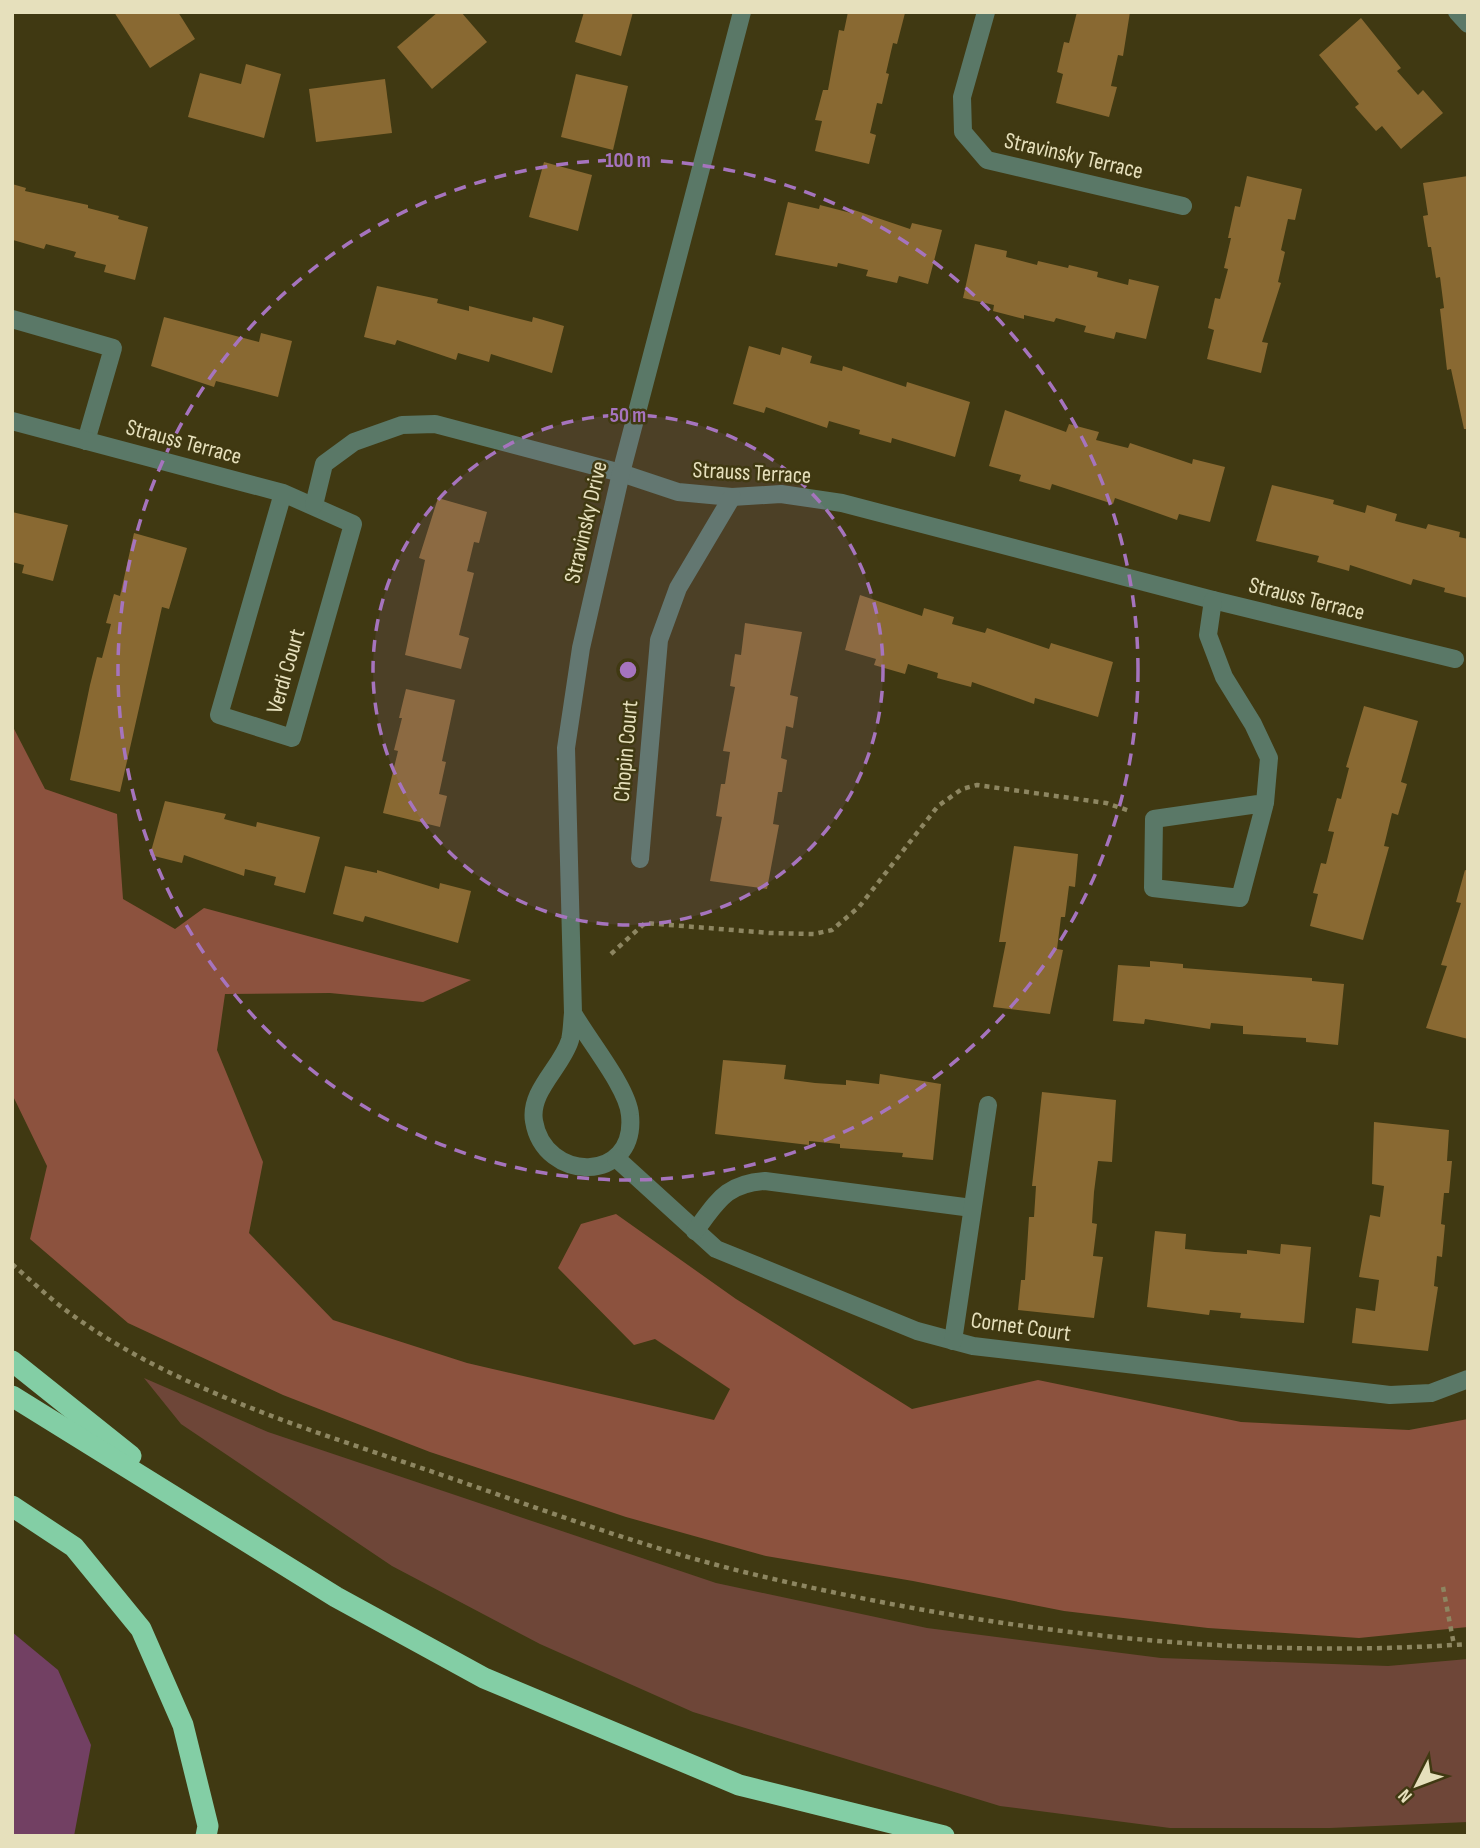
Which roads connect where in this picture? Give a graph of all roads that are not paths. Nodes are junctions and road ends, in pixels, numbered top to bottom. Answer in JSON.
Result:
{"nodes":[{"id":1,"x":742,"y":12,"type":"edge"},
{"id":2,"x":986,"y":12,"type":"edge"},
{"id":3,"x":1457,"y":12,"type":"edge"},
{"id":4,"x":1468,"y":24,"type":"edge"},
{"id":5,"x":1183,"y":206,"type":"dead end"},
{"id":6,"x":12,"y":319,"type":"edge"},
{"id":7,"x":12,"y":421,"type":"edge"},
{"id":8,"x":86,"y":441,"type":"junction"},
{"id":9,"x":621,"y":473,"type":"junction"},
{"id":10,"x":283,"y":493,"type":"junction"},
{"id":11,"x":732,"y":498,"type":"junction"},
{"id":12,"x":314,"y":505,"type":"junction"},
{"id":13,"x":1213,"y":600,"type":"junction"},
{"id":14,"x":1455,"y":659,"type":"dead end"},
{"id":15,"x":1265,"y":803,"type":"junction"},
{"id":16,"x":640,"y":859,"type":"dead end"},
{"id":17,"x":573,"y":1013,"type":"junction"},
{"id":18,"x":988,"y":1105,"type":"dead end"},
{"id":19,"x":616,"y":1158,"type":"junction"},
{"id":20,"x":972,"y":1208,"type":"junction"},
{"id":21,"x":695,"y":1231,"type":"junction"},
{"id":22,"x":953,"y":1341,"type":"junction"},
{"id":23,"x":12,"y":1361,"type":"edge"},
{"id":24,"x":1468,"y":1379,"type":"edge"},
{"id":25,"x":12,"y":1396,"type":"edge"},
{"id":26,"x":12,"y":1506,"type":"edge"},
{"id":27,"x":245,"y":1541,"type":"junction"},
{"id":28,"x":206,"y":1836,"type":"edge"},
{"id":29,"x":944,"y":1836,"type":"edge"}],
"edges":[{"from":1,"to":9,"type":"street","name":"Stravinsky Drive"},
{"from":2,"to":5,"type":"street","name":"Stravinsky Terrace"},
{"from":3,"to":4,"type":"street"},
{"from":6,"to":8,"type":"street"},
{"from":7,"to":8,"type":"street","name":"Strauss Terrace"},
{"from":8,"to":10,"type":"street","name":"Strauss Terrace"},
{"from":9,"to":11,"type":"street","name":"Strauss Terrace"},
{"from":9,"to":12,"type":"street","name":"Strauss Terrace"},
{"from":9,"to":17,"type":"street","name":"Stravinsky Drive"},
{"from":10,"to":12,"type":"street","name":"Strauss Terrace"},
{"from":10,"to":12,"type":"street","name":"Verdi Court"},
{"from":11,"to":13,"type":"street","name":"Strauss Terrace"},
{"from":11,"to":16,"type":"street","name":"Chopin Court"},
{"from":13,"to":14,"type":"street","name":"Strauss Terrace"},
{"from":13,"to":15,"type":"street"},
{"from":15,"to":15,"type":"street"},
{"from":17,"to":19,"type":"street"},
{"from":17,"to":19,"type":"street","name":"Stravinsky Drive"},
{"from":18,"to":20,"type":"street"},
{"from":19,"to":21,"type":"street","name":"Cornet Court"},
{"from":20,"to":21,"type":"street"},
{"from":20,"to":22,"type":"street"},
{"from":21,"to":22,"type":"street","name":"Cornet Court"},
{"from":22,"to":24,"type":"street","name":"Cornet Court"},
{"from":23,"to":27,"type":"highway"},
{"from":25,"to":27,"type":"highway"},
{"from":26,"to":28,"type":"highway"},
{"from":27,"to":29,"type":"highway"}]}
